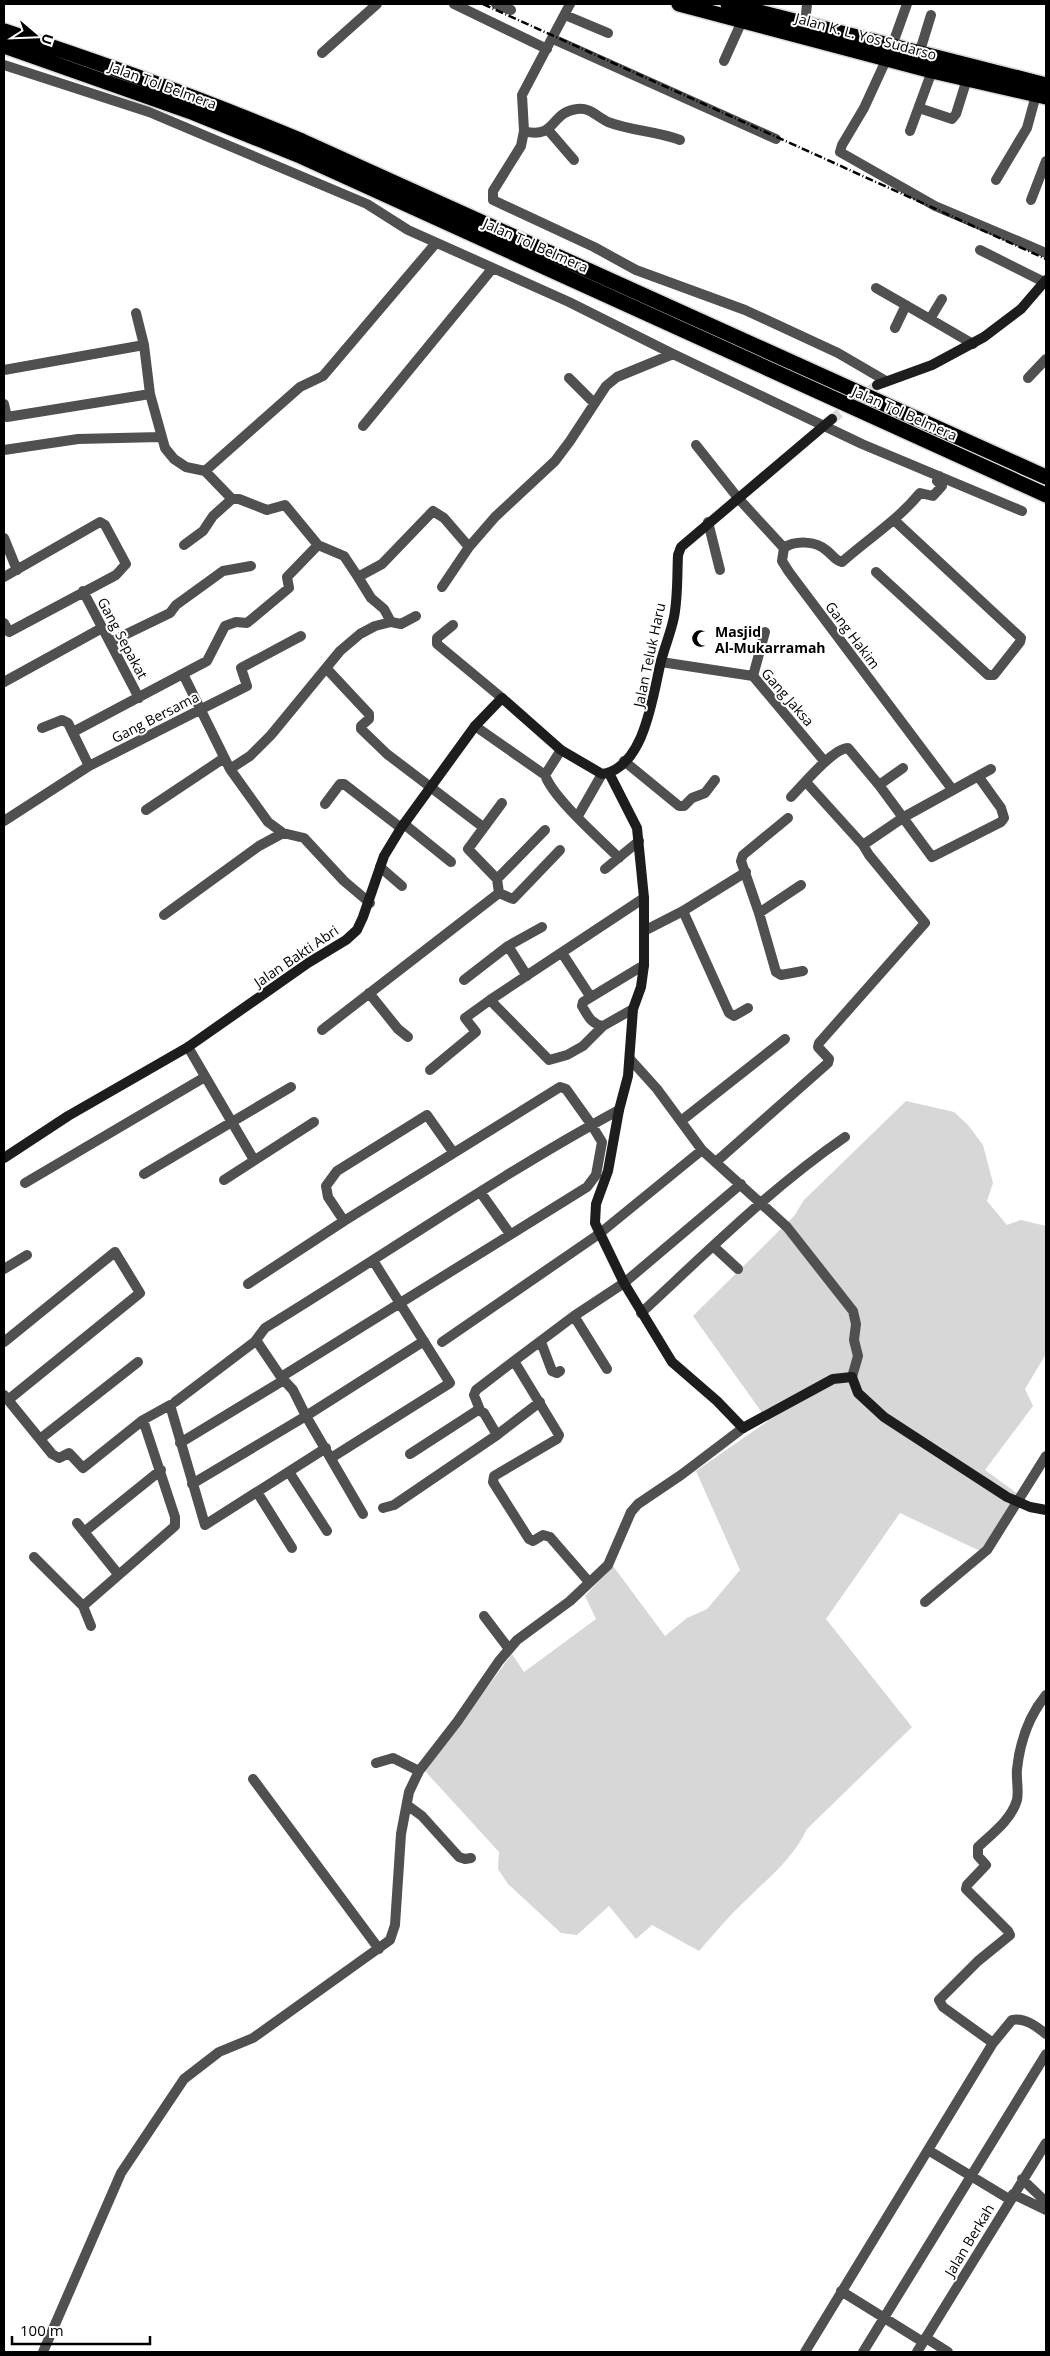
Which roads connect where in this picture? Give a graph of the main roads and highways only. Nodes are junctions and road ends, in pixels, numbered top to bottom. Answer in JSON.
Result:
{"nodes":[{"id":1,"x":679,"y":4,"type":"edge"},
{"id":2,"x":728,"y":4,"type":"edge"},
{"id":3,"x":4,"y":31,"type":"edge"},
{"id":4,"x":4,"y":46,"type":"edge"},
{"id":5,"x":889,"y":52,"type":"junction"},
{"id":6,"x":1043,"y":92,"type":"edge"},
{"id":7,"x":1046,"y":477,"type":"edge"},
{"id":8,"x":1046,"y":495,"type":"edge"}],
"edges":[{"from":1,"to":5,"type":"highway","name":"Jalan K. L. Yos Sudarso"},
{"from":2,"to":5,"type":"highway","name":"Jalan K. L. Yos Sudarso"},
{"from":3,"to":7,"type":"highway","name":"Jalan Tol Belmera"},
{"from":4,"to":8,"type":"highway","name":"Jalan Tol Belmera"},
{"from":5,"to":6,"type":"highway","name":"Jalan K. L. Yos Sudarso"},
{"from":5,"to":6,"type":"highway","name":"Jalan K. L. Yos Sudarso"}]}
